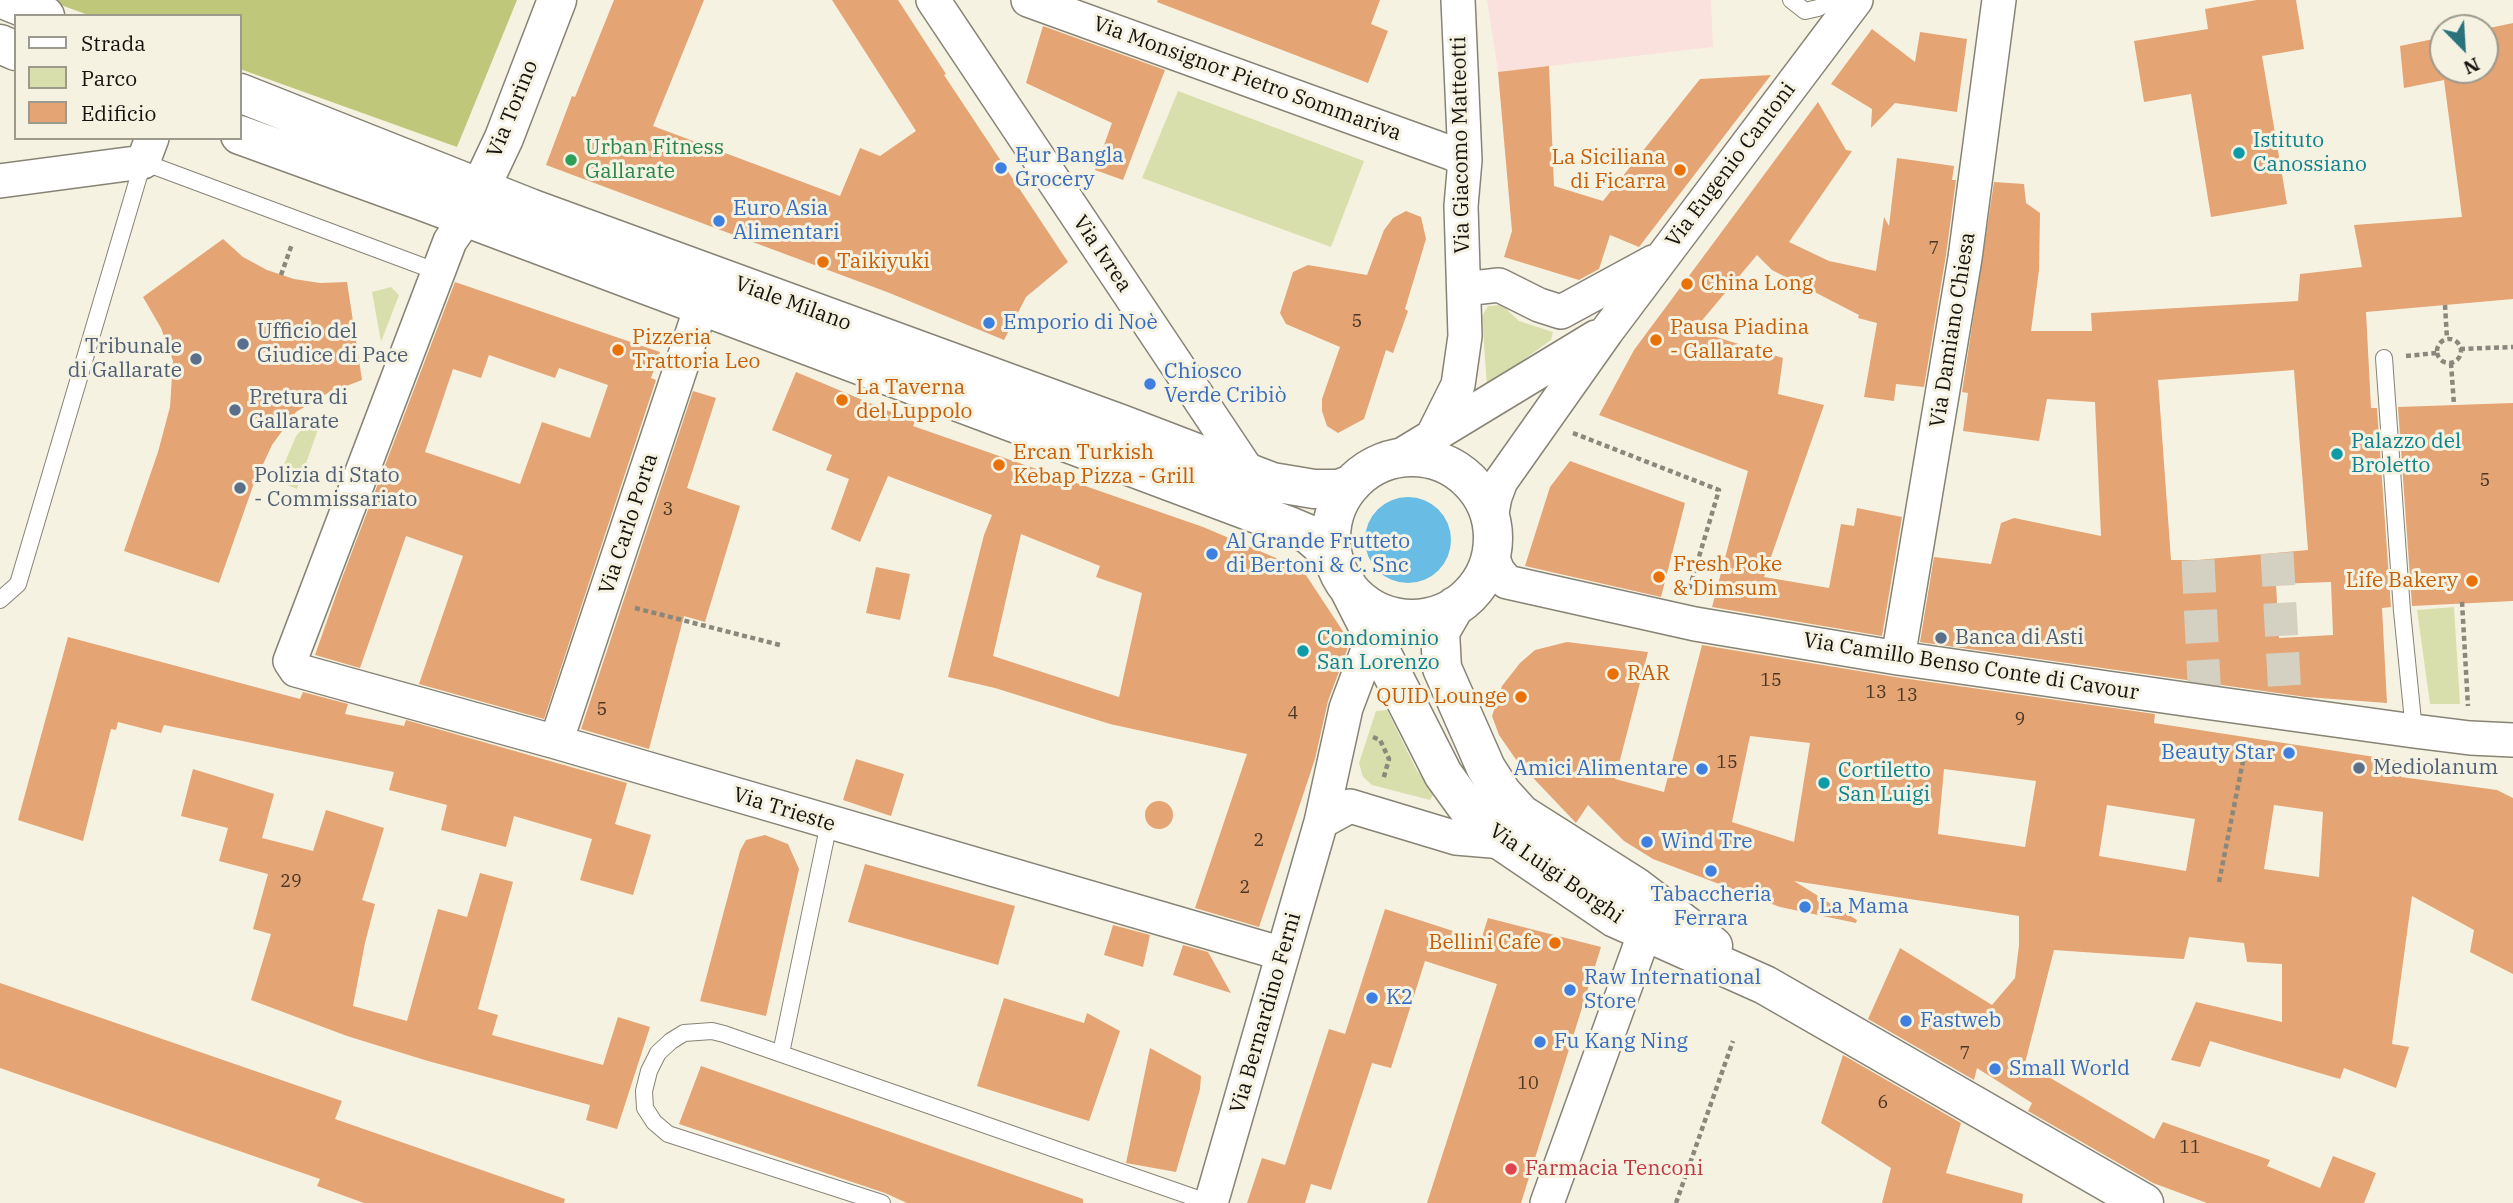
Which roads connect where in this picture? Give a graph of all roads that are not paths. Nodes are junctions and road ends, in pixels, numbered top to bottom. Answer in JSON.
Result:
{"nodes":[{"id":1,"x":5,"y":0,"type":"edge"},
{"id":2,"x":556,"y":0,"type":"edge"},
{"id":3,"x":933,"y":0,"type":"edge"},
{"id":4,"x":1028,"y":0,"type":"edge"},
{"id":5,"x":1458,"y":0,"type":"edge"},
{"id":6,"x":1791,"y":0,"type":"edge"},
{"id":7,"x":1833,"y":0,"type":"edge"},
{"id":8,"x":1856,"y":0,"type":"edge"},
{"id":9,"x":1999,"y":0,"type":"edge"},
{"id":10,"x":1817,"y":4,"type":"edge"},
{"id":11,"x":40,"y":14,"type":"edge"},
{"id":12,"x":242,"y":94,"type":"edge"},
{"id":13,"x":242,"y":136,"type":"edge"},
{"id":14,"x":147,"y":150,"type":"edge"},
{"id":15,"x":1465,"y":160,"type":"junction"},
{"id":16,"x":0,"y":181,"type":"edge"},
{"id":17,"x":473,"y":203,"type":"junction"},
{"id":18,"x":1662,"y":257,"type":"junction"},
{"id":19,"x":438,"y":272,"type":"junction"},
{"id":20,"x":1464,"y":289,"type":"junction"},
{"id":21,"x":701,"y":307,"type":"junction"},
{"id":22,"x":1607,"y":331,"type":"junction"},
{"id":23,"x":2384,"y":358,"type":"dead end"},
{"id":24,"x":1432,"y":437,"type":"junction"},
{"id":25,"x":1395,"y":459,"type":"junction"},
{"id":26,"x":1249,"y":473,"type":"junction"},
{"id":27,"x":1352,"y":484,"type":"junction"},
{"id":28,"x":1491,"y":536,"type":"junction"},
{"id":29,"x":1341,"y":573,"type":"junction"},
{"id":30,"x":0,"y":600,"type":"edge"},
{"id":31,"x":1455,"y":606,"type":"junction"},
{"id":32,"x":1373,"y":636,"type":"junction"},
{"id":33,"x":1898,"y":658,"type":"junction"},
{"id":34,"x":2414,"y":731,"type":"junction"},
{"id":35,"x":2470,"y":738,"type":"junction"},
{"id":36,"x":2513,"y":740,"type":"edge"},
{"id":37,"x":556,"y":741,"type":"junction"},
{"id":38,"x":2513,"y":758,"type":"edge"},
{"id":39,"x":1321,"y":822,"type":"junction"},
{"id":40,"x":829,"y":823,"type":"junction"},
{"id":41,"x":1503,"y":842,"type":"junction"},
{"id":42,"x":1687,"y":927,"type":"junction"},
{"id":43,"x":1645,"y":932,"type":"junction"},
{"id":44,"x":1283,"y":954,"type":"junction"},
{"id":45,"x":1765,"y":985,"type":"junction"},
{"id":46,"x":781,"y":1053,"type":"junction"},
{"id":47,"x":882,"y":1203,"type":"edge"},
{"id":48,"x":1210,"y":1203,"type":"edge"},
{"id":49,"x":1547,"y":1203,"type":"edge"},
{"id":50,"x":2144,"y":1203,"type":"edge"}],
"edges":[{"from":1,"to":11,"type":"street"},
{"from":2,"to":17,"type":"street","name":"Via Torino"},
{"from":3,"to":26,"type":"street","name":"Via Ivrea"},
{"from":4,"to":15,"type":"street","name":"Via Monsignor Pietro Sommariva"},
{"from":5,"to":15,"type":"street","name":"Via Giacomo Matteotti"},
{"from":6,"to":10,"type":"lane"},
{"from":7,"to":10,"type":"lane"},
{"from":8,"to":18,"type":"street","name":"Via Eugenio Cantoni"},
{"from":9,"to":33,"type":"street","name":"Via Damiano Chiesa"},
{"from":12,"to":17,"type":"street","name":"Viale Milano"},
{"from":13,"to":17,"type":"street","name":"Viale Milano"},
{"from":14,"to":16,"type":"street"},
{"from":14,"to":19,"type":"lane"},
{"from":14,"to":30,"type":"lane"},
{"from":15,"to":20,"type":"street","name":"Via Giacomo Matteotti"},
{"from":17,"to":19,"type":"street"},
{"from":17,"to":21,"type":"street","name":"Viale Milano"},
{"from":17,"to":26,"type":"street","name":"Viale Milano"},
{"from":18,"to":20,"type":"street"},
{"from":18,"to":22,"type":"street","name":"Via Eugenio Cantoni"},
{"from":19,"to":37,"type":"street","name":"Via Trieste"},
{"from":20,"to":24,"type":"street","name":"Via Giacomo Matteotti"},
{"from":21,"to":29,"type":"street","name":"Viale Milano"},
{"from":21,"to":37,"type":"street","name":"Via Carlo Porta"},
{"from":22,"to":24,"type":"street","name":"Via Eugenio Cantoni"},
{"from":22,"to":28,"type":"street","name":"Via Eugenio Cantoni"},
{"from":23,"to":34,"type":"lane"},
{"from":24,"to":25,"type":"street","name":"Via Eugenio Cantoni"},
{"from":25,"to":27,"type":"street"},
{"from":25,"to":28,"type":"street"},
{"from":26,"to":27,"type":"street","name":"Viale Milano"},
{"from":27,"to":29,"type":"street"},
{"from":28,"to":31,"type":"street"},
{"from":28,"to":33,"type":"street","name":"Via Camillo Benso Conte di Cavour"},
{"from":29,"to":31,"type":"street"},
{"from":29,"to":32,"type":"street","name":"Via Luigi Borghi"},
{"from":31,"to":42,"type":"street","name":"Via Luigi Borghi"},
{"from":32,"to":39,"type":"street","name":"Via Bernardino Ferni"},
{"from":32,"to":41,"type":"street","name":"Via Luigi Borghi"},
{"from":33,"to":34,"type":"street","name":"Via Camillo Benso Conte di Cavour"},
{"from":34,"to":35,"type":"street","name":"Via Camillo Benso Conte di Cavour"},
{"from":35,"to":36,"type":"street"},
{"from":35,"to":38,"type":"street"},
{"from":37,"to":40,"type":"street","name":"Via Trieste"},
{"from":39,"to":41,"type":"street"},
{"from":39,"to":44,"type":"street","name":"Via Bernardino Ferni"},
{"from":40,"to":44,"type":"street","name":"Via Trieste"},
{"from":40,"to":46,"type":"lane"},
{"from":41,"to":43,"type":"street","name":"Via Luigi Borghi"},
{"from":42,"to":43,"type":"street"},
{"from":42,"to":45,"type":"street","name":"Via Luigi Borghi"},
{"from":43,"to":45,"type":"street","name":"Via Luigi Borghi"},
{"from":43,"to":49,"type":"street"},
{"from":44,"to":48,"type":"street","name":"Via Bernardino Ferni"},
{"from":45,"to":50,"type":"street","name":"Via Luigi Borghi"},
{"from":46,"to":47,"type":"lane"},
{"from":46,"to":48,"type":"lane"}]}
